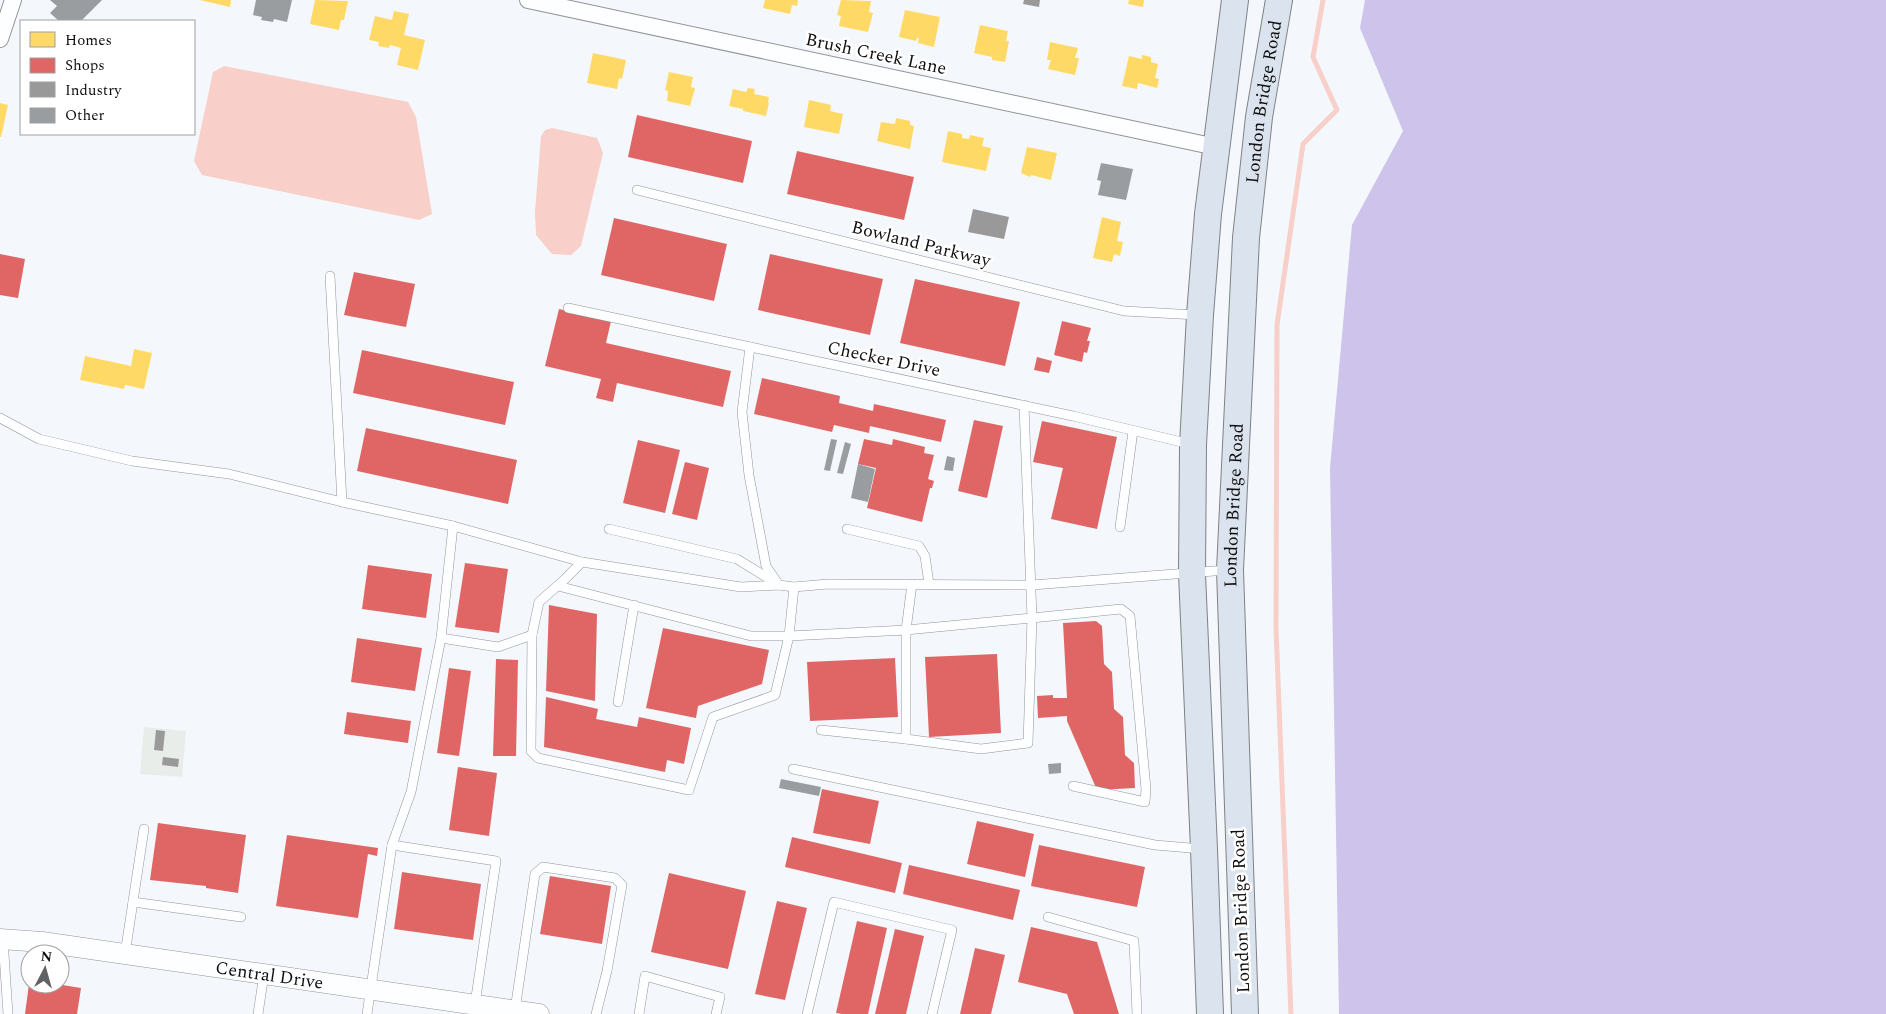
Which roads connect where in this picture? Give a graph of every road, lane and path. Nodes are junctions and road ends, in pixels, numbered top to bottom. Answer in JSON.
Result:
{"nodes":[{"id":1,"x":13,"y":0,"type":"edge"},
{"id":2,"x":528,"y":0,"type":"edge"},
{"id":3,"x":1235,"y":0,"type":"edge"},
{"id":4,"x":1278,"y":0,"type":"edge"},
{"id":5,"x":0,"y":39,"type":"edge"},
{"id":6,"x":1216,"y":147,"type":"junction"},
{"id":7,"x":637,"y":190,"type":"dead end"},
{"id":8,"x":330,"y":276,"type":"dead end"},
{"id":9,"x":568,"y":308,"type":"dead end"},
{"id":10,"x":1200,"y":315,"type":"junction"},
{"id":11,"x":750,"y":347,"type":"junction"},
{"id":12,"x":1024,"y":406,"type":"junction"},
{"id":13,"x":0,"y":418,"type":"edge"},
{"id":14,"x":1133,"y":431,"type":"junction"},
{"id":15,"x":1193,"y":445,"type":"junction"},
{"id":16,"x":342,"y":502,"type":"junction"},
{"id":17,"x":453,"y":526,"type":"junction"},
{"id":18,"x":1120,"y":527,"type":"dead end"},
{"id":19,"x":609,"y":529,"type":"dead end"},
{"id":20,"x":847,"y":529,"type":"dead end"},
{"id":21,"x":582,"y":562,"type":"junction"},
{"id":22,"x":1230,"y":570,"type":"junction"},
{"id":23,"x":1192,"y":574,"type":"junction"},
{"id":24,"x":912,"y":584,"type":"junction"},
{"id":25,"x":929,"y":584,"type":"junction"},
{"id":26,"x":779,"y":585,"type":"junction"},
{"id":27,"x":1032,"y":585,"type":"junction"},
{"id":28,"x":558,"y":586,"type":"junction"},
{"id":29,"x":794,"y":587,"type":"junction"},
{"id":30,"x":634,"y":606,"type":"junction"},
{"id":31,"x":1032,"y":618,"type":"junction"},
{"id":32,"x":906,"y":630,"type":"junction"},
{"id":33,"x":532,"y":635,"type":"junction"},
{"id":34,"x":789,"y":636,"type":"junction"},
{"id":35,"x":441,"y":638,"type":"junction"},
{"id":36,"x":618,"y":702,"type":"dead end"},
{"id":37,"x":821,"y":730,"type":"dead end"},
{"id":38,"x":906,"y":738,"type":"junction"},
{"id":39,"x":793,"y":769,"type":"dead end"},
{"id":40,"x":1073,"y":786,"type":"dead end"},
{"id":41,"x":144,"y":829,"type":"dead end"},
{"id":42,"x":392,"y":846,"type":"junction"},
{"id":43,"x":1204,"y":849,"type":"junction"},
{"id":44,"x":133,"y":902,"type":"junction"},
{"id":45,"x":240,"y":917,"type":"dead end"},
{"id":46,"x":1048,"y":917,"type":"dead end"},
{"id":47,"x":1,"y":939,"type":"edge"},
{"id":48,"x":126,"y":954,"type":"junction"},
{"id":49,"x":264,"y":974,"type":"junction"},
{"id":50,"x":371,"y":989,"type":"junction"},
{"id":51,"x":484,"y":1008,"type":"edge"},
{"id":52,"x":515,"y":1010,"type":"junction"},
{"id":53,"x":8,"y":1014,"type":"edge"},
{"id":54,"x":258,"y":1014,"type":"edge"},
{"id":55,"x":367,"y":1014,"type":"edge"},
{"id":56,"x":539,"y":1014,"type":"edge"},
{"id":57,"x":596,"y":1014,"type":"edge"},
{"id":58,"x":639,"y":1014,"type":"edge"},
{"id":59,"x":716,"y":1014,"type":"edge"},
{"id":60,"x":807,"y":1014,"type":"edge"},
{"id":61,"x":932,"y":1014,"type":"edge"},
{"id":62,"x":1137,"y":1014,"type":"edge"},
{"id":63,"x":1210,"y":1014,"type":"edge"},
{"id":64,"x":1245,"y":1014,"type":"edge"}],
"edges":[{"from":1,"to":5,"type":"street"},
{"from":2,"to":6,"type":"street","name":"Brush Creek Lane"},
{"from":3,"to":6,"type":"main road","name":"London Bridge Road"},
{"from":4,"to":22,"type":"main road","name":"London Bridge Road"},
{"from":6,"to":10,"type":"main road","name":"London Bridge Road"},
{"from":7,"to":10,"type":"lane","name":"Bowland Parkway"},
{"from":8,"to":16,"type":"lane"},
{"from":9,"to":11,"type":"lane","name":"Checker Drive"},
{"from":10,"to":15,"type":"main road","name":"London Bridge Road"},
{"from":11,"to":12,"type":"lane","name":"Checker Drive"},
{"from":11,"to":26,"type":"lane"},
{"from":12,"to":14,"type":"lane","name":"Checker Drive"},
{"from":12,"to":27,"type":"lane"},
{"from":13,"to":16,"type":"lane"},
{"from":14,"to":15,"type":"lane","name":"Checker Drive"},
{"from":14,"to":18,"type":"lane"},
{"from":15,"to":23,"type":"main road","name":"London Bridge Road"},
{"from":16,"to":17,"type":"lane"},
{"from":17,"to":21,"type":"lane"},
{"from":17,"to":35,"type":"lane"},
{"from":19,"to":26,"type":"lane"},
{"from":20,"to":25,"type":"lane"},
{"from":21,"to":26,"type":"lane"},
{"from":21,"to":28,"type":"lane"},
{"from":22,"to":23,"type":"lane"},
{"from":22,"to":64,"type":"main road","name":"London Bridge Road"},
{"from":23,"to":27,"type":"lane"},
{"from":23,"to":43,"type":"main road","name":"London Bridge Road"},
{"from":24,"to":25,"type":"lane"},
{"from":24,"to":29,"type":"lane"},
{"from":24,"to":32,"type":"lane"},
{"from":25,"to":27,"type":"lane"},
{"from":26,"to":29,"type":"lane"},
{"from":27,"to":31,"type":"lane"},
{"from":28,"to":30,"type":"lane"},
{"from":28,"to":33,"type":"lane"},
{"from":29,"to":34,"type":"lane"},
{"from":30,"to":34,"type":"lane"},
{"from":30,"to":36,"type":"lane"},
{"from":31,"to":32,"type":"lane"},
{"from":31,"to":38,"type":"lane"},
{"from":31,"to":40,"type":"lane"},
{"from":32,"to":34,"type":"lane"},
{"from":32,"to":38,"type":"lane"},
{"from":33,"to":34,"type":"lane"},
{"from":33,"to":35,"type":"lane"},
{"from":35,"to":42,"type":"lane"},
{"from":37,"to":38,"type":"lane"},
{"from":39,"to":43,"type":"lane"},
{"from":41,"to":44,"type":"lane"},
{"from":42,"to":50,"type":"lane"},
{"from":42,"to":51,"type":"lane"},
{"from":43,"to":63,"type":"main road","name":"London Bridge Road"},
{"from":44,"to":45,"type":"lane"},
{"from":44,"to":48,"type":"lane"},
{"from":46,"to":62,"type":"lane"},
{"from":47,"to":48,"type":"street","name":"Central Drive"},
{"from":47,"to":53,"type":"lane"},
{"from":48,"to":49,"type":"street","name":"Central Drive"},
{"from":49,"to":50,"type":"street","name":"Central Drive"},
{"from":49,"to":54,"type":"lane"},
{"from":50,"to":51,"type":"street","name":"Central Drive"},
{"from":50,"to":55,"type":"lane"},
{"from":51,"to":52,"type":"street","name":"Central Drive"},
{"from":52,"to":56,"type":"street","name":"Central Drive"},
{"from":52,"to":57,"type":"lane"},
{"from":58,"to":59,"type":"lane"},
{"from":60,"to":61,"type":"lane"}]}
